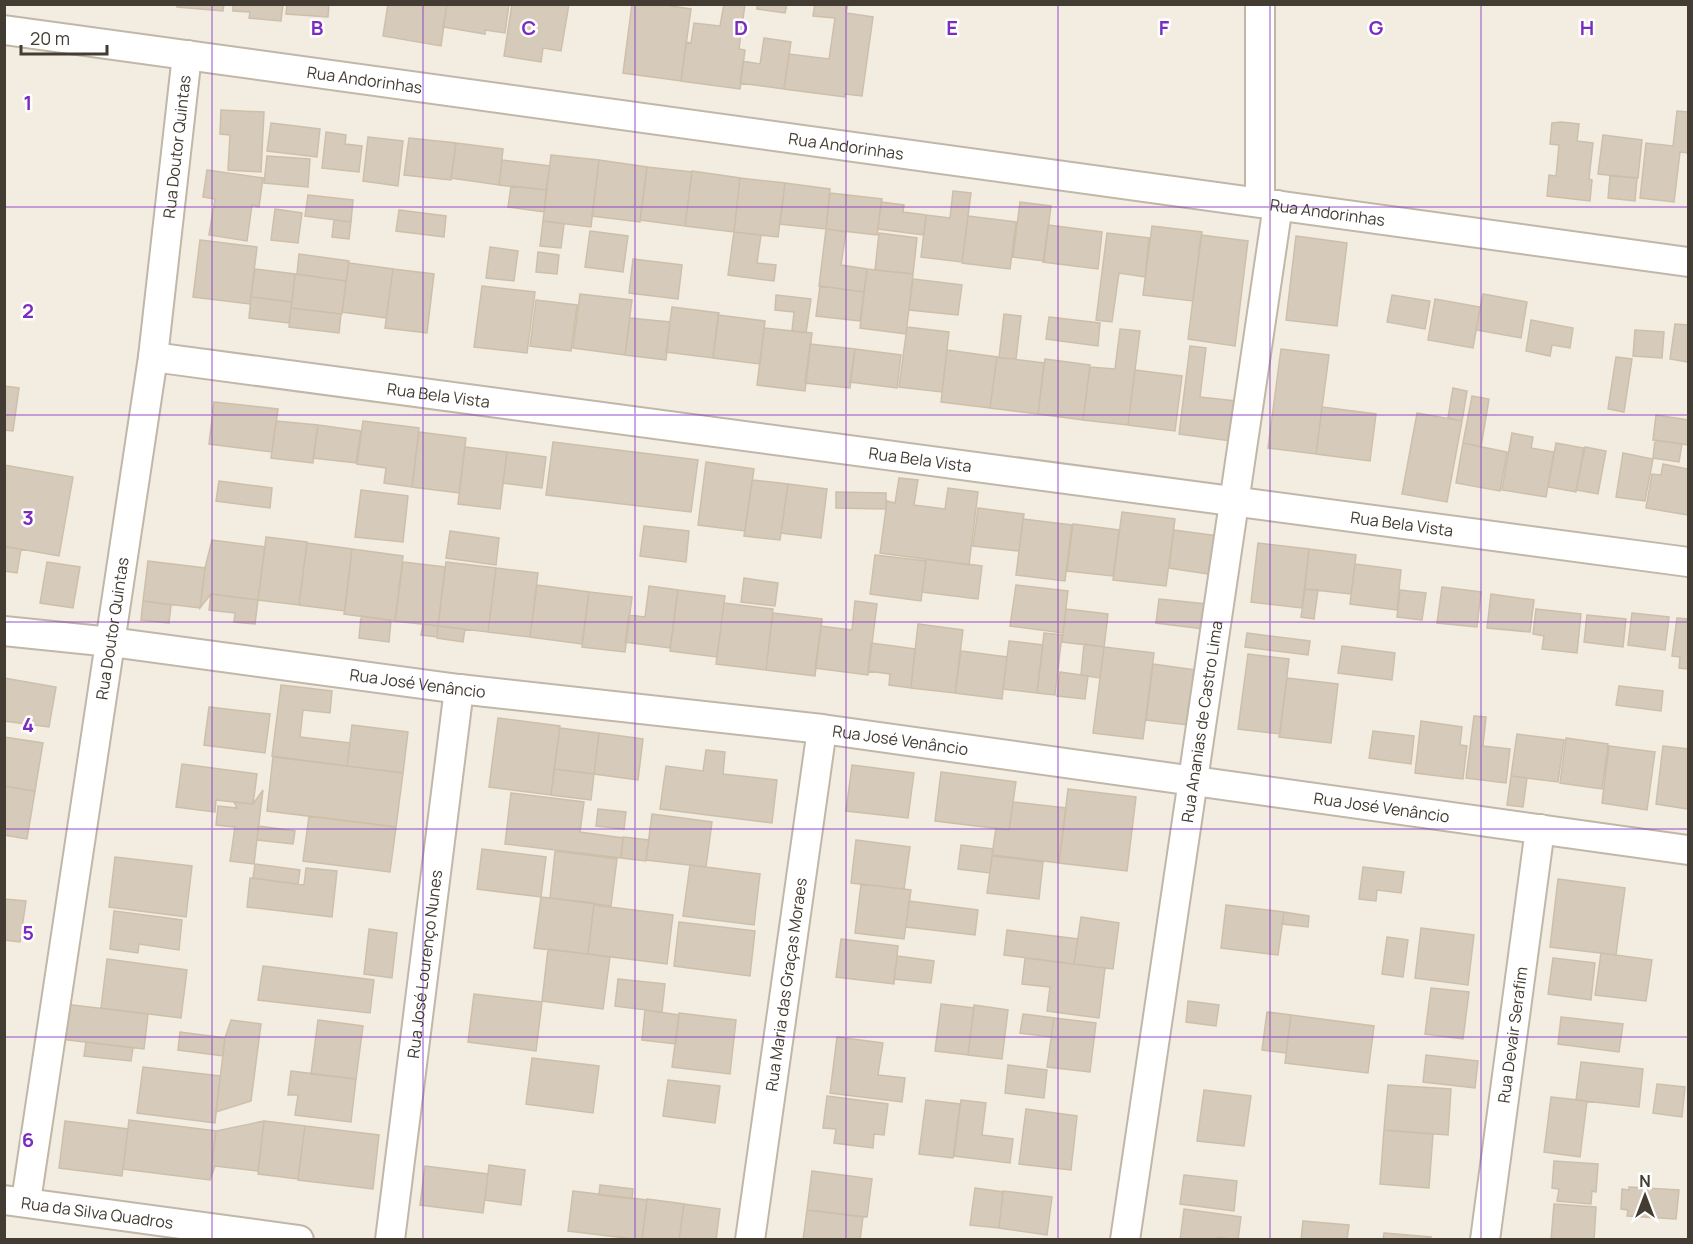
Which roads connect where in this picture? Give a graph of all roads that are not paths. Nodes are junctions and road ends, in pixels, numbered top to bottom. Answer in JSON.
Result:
{"nodes":[{"id":1,"x":1260,"y":4,"type":"edge"},
{"id":2,"x":4,"y":30,"type":"edge"},
{"id":3,"x":187,"y":56,"type":"junction"},
{"id":4,"x":1269,"y":203,"type":"junction"},
{"id":5,"x":1689,"y":262,"type":"edge"},
{"id":6,"x":153,"y":357,"type":"junction"},
{"id":7,"x":1235,"y":500,"type":"junction"},
{"id":8,"x":1689,"y":562,"type":"edge"},
{"id":9,"x":4,"y":631,"type":"edge"},
{"id":10,"x":111,"y":642,"type":"junction"},
{"id":11,"x":459,"y":689,"type":"junction"},
{"id":12,"x":822,"y":729,"type":"junction"},
{"id":13,"x":1193,"y":781,"type":"junction"},
{"id":14,"x":1540,"y":829,"type":"junction"},
{"id":15,"x":1689,"y":850,"type":"edge"},
{"id":16,"x":15,"y":1201,"type":"edge"},
{"id":17,"x":299,"y":1239,"type":"edge"},
{"id":18,"x":390,"y":1239,"type":"edge"},
{"id":19,"x":750,"y":1239,"type":"edge"},
{"id":20,"x":1125,"y":1239,"type":"edge"},
{"id":21,"x":1485,"y":1239,"type":"edge"}],
"edges":[{"from":1,"to":4,"type":"street","name":"Rua Ananias de Castro Lima"},
{"from":2,"to":3,"type":"street","name":"Rua Andorinhas"},
{"from":3,"to":4,"type":"street","name":"Rua Andorinhas"},
{"from":3,"to":6,"type":"street","name":"Rua Doutor Quintas"},
{"from":4,"to":5,"type":"street","name":"Rua Andorinhas"},
{"from":4,"to":7,"type":"street","name":"Rua Ananias de Castro Lima"},
{"from":6,"to":7,"type":"street","name":"Rua Bela Vista"},
{"from":6,"to":10,"type":"street","name":"Rua Doutor Quintas"},
{"from":7,"to":8,"type":"street","name":"Rua Bela Vista"},
{"from":7,"to":13,"type":"street","name":"Rua Ananias de Castro Lima"},
{"from":9,"to":10,"type":"street","name":"Rua José Venâncio"},
{"from":10,"to":11,"type":"street","name":"Rua José Venâncio"},
{"from":10,"to":16,"type":"street","name":"Rua Doutor Quintas"},
{"from":11,"to":12,"type":"street","name":"Rua José Venâncio"},
{"from":11,"to":18,"type":"street","name":"Rua José Lourenço Nunes"},
{"from":12,"to":13,"type":"street","name":"Rua José Venâncio"},
{"from":12,"to":19,"type":"street","name":"Rua Maria das Graças Moraes"},
{"from":13,"to":14,"type":"street","name":"Rua José Venâncio"},
{"from":13,"to":20,"type":"street","name":"Rua Ananias de Castro Lima"},
{"from":14,"to":15,"type":"street","name":"Rua José Venâncio"},
{"from":14,"to":21,"type":"street","name":"Rua Devair Serafim"},
{"from":16,"to":17,"type":"street","name":"Rua da Silva Quadros"}]}
